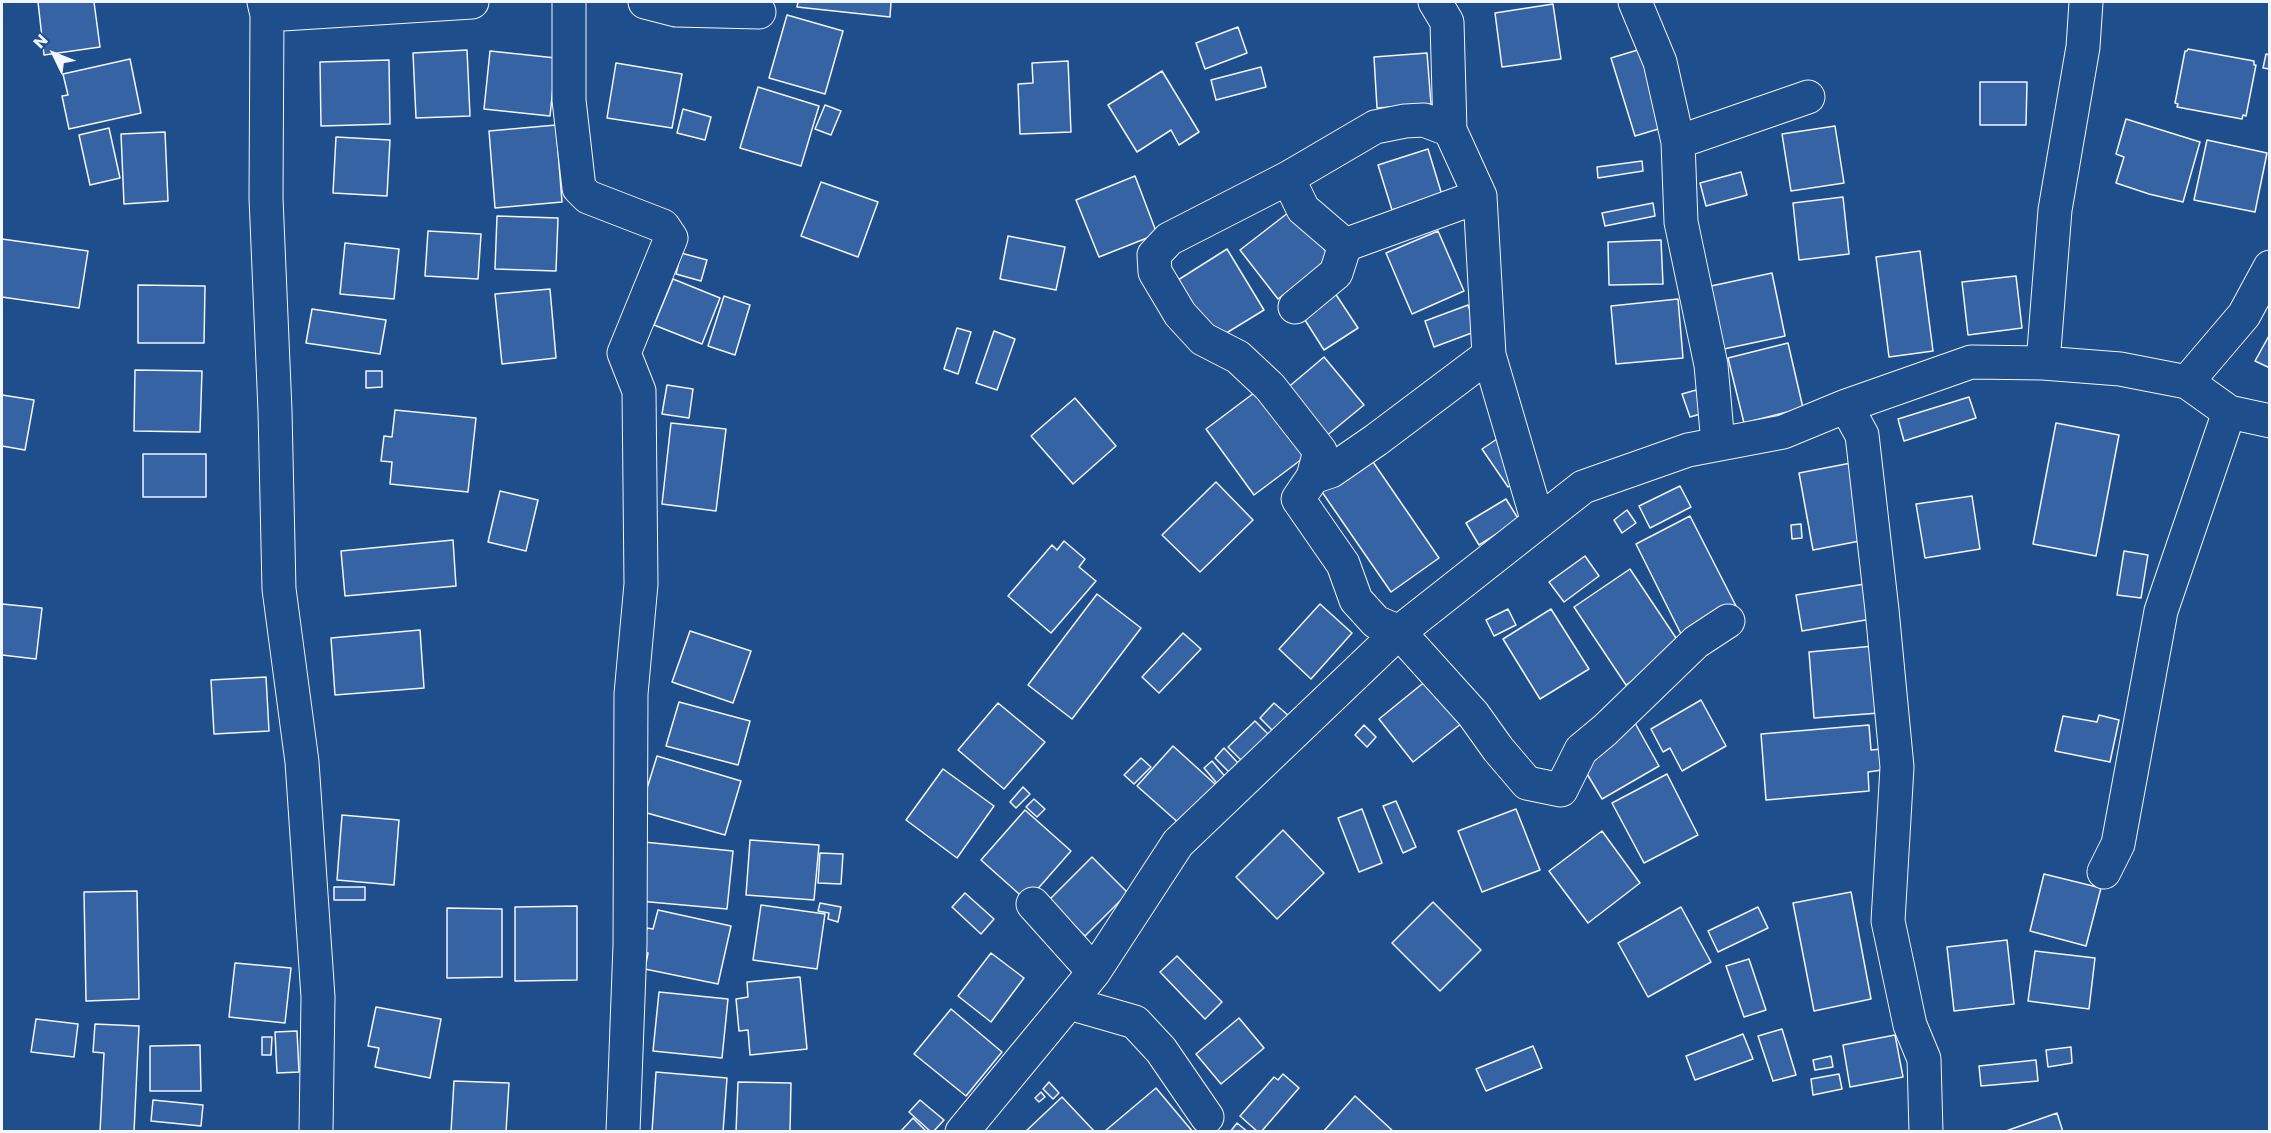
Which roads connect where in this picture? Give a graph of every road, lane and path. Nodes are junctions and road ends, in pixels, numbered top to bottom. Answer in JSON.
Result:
{"nodes":[{"id":1,"x":472,"y":2,"type":"edge"},
{"id":2,"x":569,"y":2,"type":"edge"},
{"id":3,"x":645,"y":2,"type":"edge"},
{"id":4,"x":1436,"y":2,"type":"edge"},
{"id":5,"x":1635,"y":2,"type":"edge"},
{"id":6,"x":2086,"y":2,"type":"edge"},
{"id":7,"x":266,"y":8,"type":"edge"},
{"id":8,"x":759,"y":12,"type":"dead end"},
{"id":9,"x":1808,"y":97,"type":"dead end"},
{"id":10,"x":1450,"y":130,"type":"junction"},
{"id":11,"x":1678,"y":142,"type":"junction"},
{"id":12,"x":1288,"y":178,"type":"junction"},
{"id":13,"x":1480,"y":196,"type":"junction"},
{"id":14,"x":1345,"y":245,"type":"junction"},
{"id":15,"x":2270,"y":267,"type":"edge"},
{"id":16,"x":1295,"y":307,"type":"dead end"},
{"id":17,"x":1489,"y":355,"type":"junction"},
{"id":18,"x":2043,"y":363,"type":"junction"},
{"id":19,"x":2187,"y":382,"type":"junction"},
{"id":20,"x":1846,"y":406,"type":"junction"},
{"id":21,"x":2229,"y":412,"type":"junction"},
{"id":22,"x":2270,"y":422,"type":"edge"},
{"id":23,"x":1718,"y":444,"type":"junction"},
{"id":24,"x":1313,"y":477,"type":"junction"},
{"id":25,"x":1538,"y":522,"type":"junction"},
{"id":26,"x":1728,"y":621,"type":"dead end"},
{"id":27,"x":1399,"y":632,"type":"junction"},
{"id":28,"x":2104,"y":872,"type":"dead end"},
{"id":29,"x":1033,"y":904,"type":"dead end"},
{"id":30,"x":1094,"y":972,"type":"junction"},
{"id":31,"x":1069,"y":1003,"type":"junction"},
{"id":32,"x":1207,"y":1117,"type":"dead end"},
{"id":33,"x":316,"y":1131,"type":"edge"},
{"id":34,"x":623,"y":1131,"type":"edge"},
{"id":35,"x":962,"y":1131,"type":"edge"},
{"id":36,"x":1926,"y":1131,"type":"edge"}],
"edges":[{"from":1,"to":7,"type":"street"},
{"from":2,"to":34,"type":"street"},
{"from":3,"to":8,"type":"street"},
{"from":4,"to":10,"type":"street"},
{"from":5,"to":11,"type":"street"},
{"from":6,"to":18,"type":"street"},
{"from":7,"to":33,"type":"street"},
{"from":9,"to":11,"type":"street"},
{"from":10,"to":12,"type":"street"},
{"from":10,"to":13,"type":"street"},
{"from":11,"to":23,"type":"street"},
{"from":12,"to":14,"type":"street"},
{"from":12,"to":24,"type":"street"},
{"from":13,"to":14,"type":"street"},
{"from":13,"to":17,"type":"street"},
{"from":14,"to":16,"type":"street"},
{"from":15,"to":19,"type":"street"},
{"from":17,"to":24,"type":"street"},
{"from":17,"to":25,"type":"street"},
{"from":18,"to":19,"type":"street"},
{"from":18,"to":20,"type":"street"},
{"from":19,"to":21,"type":"street"},
{"from":20,"to":23,"type":"street"},
{"from":20,"to":36,"type":"street"},
{"from":21,"to":22,"type":"street"},
{"from":21,"to":28,"type":"street"},
{"from":23,"to":25,"type":"street"},
{"from":24,"to":27,"type":"street"},
{"from":25,"to":27,"type":"street"},
{"from":26,"to":27,"type":"street"},
{"from":27,"to":30,"type":"street"},
{"from":29,"to":30,"type":"street"},
{"from":30,"to":31,"type":"street"},
{"from":31,"to":32,"type":"street"},
{"from":31,"to":35,"type":"street"}]}
